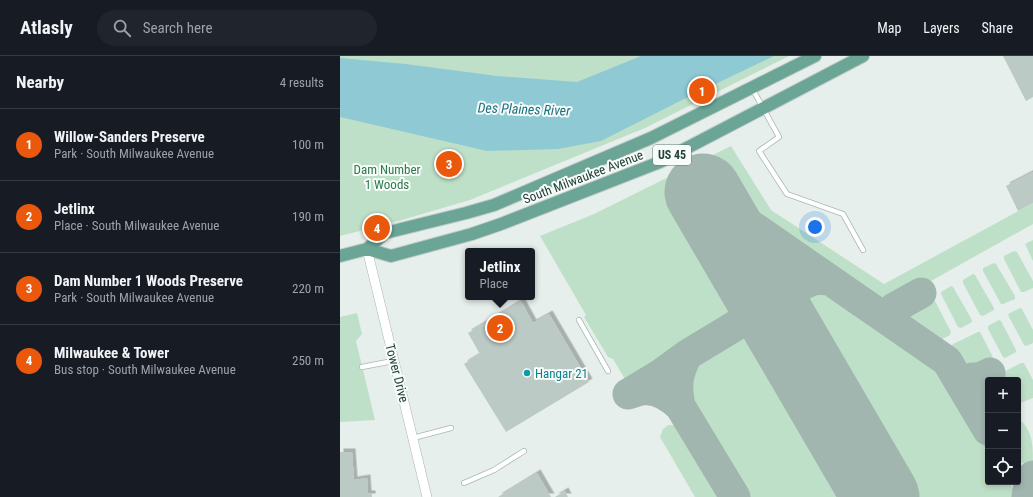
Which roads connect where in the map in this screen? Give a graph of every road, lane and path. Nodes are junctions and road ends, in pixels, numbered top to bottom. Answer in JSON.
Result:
{"nodes":[{"id":1,"x":815,"y":56,"type":"edge"},
{"id":2,"x":863,"y":56,"type":"edge"},
{"id":3,"x":752,"y":88,"type":"junction"},
{"id":4,"x":763,"y":109,"type":"junction"},
{"id":5,"x":367,"y":249,"type":"junction"},
{"id":6,"x":863,"y":250,"type":"dead end"},
{"id":7,"x":340,"y":256,"type":"edge"},
{"id":8,"x":579,"y":320,"type":"dead end"},
{"id":9,"x":393,"y":360,"type":"junction"},
{"id":10,"x":362,"y":367,"type":"dead end"},
{"id":11,"x":608,"y":371,"type":"dead end"},
{"id":12,"x":451,"y":428,"type":"dead end"},
{"id":13,"x":413,"y":438,"type":"junction"},
{"id":14,"x":524,"y":451,"type":"dead end"},
{"id":15,"x":464,"y":482,"type":"dead end"},
{"id":16,"x":427,"y":497,"type":"edge"}],
"edges":[{"from":1,"to":3,"type":"main road","name":"South Milwaukee Avenue","number":"US 45"},
{"from":2,"to":4,"type":"main road","name":"South Milwaukee Avenue","number":"US 45"},
{"from":3,"to":4,"type":"lane"},
{"from":3,"to":5,"type":"main road","name":"South Milwaukee Avenue","number":"US 45"},
{"from":4,"to":5,"type":"main road","name":"South Milwaukee Avenue","number":"US 45"},
{"from":4,"to":6,"type":"lane"},
{"from":5,"to":7,"type":"main road","name":"South Milwaukee Avenue","number":"US 45"},
{"from":5,"to":9,"type":"street","name":"Tower Drive"},
{"from":8,"to":11,"type":"lane"},
{"from":9,"to":10,"type":"lane"},
{"from":9,"to":13,"type":"street","name":"Tower Drive"},
{"from":12,"to":13,"type":"lane"},
{"from":13,"to":16,"type":"street","name":"Tower Drive"},
{"from":14,"to":15,"type":"lane"}]}
